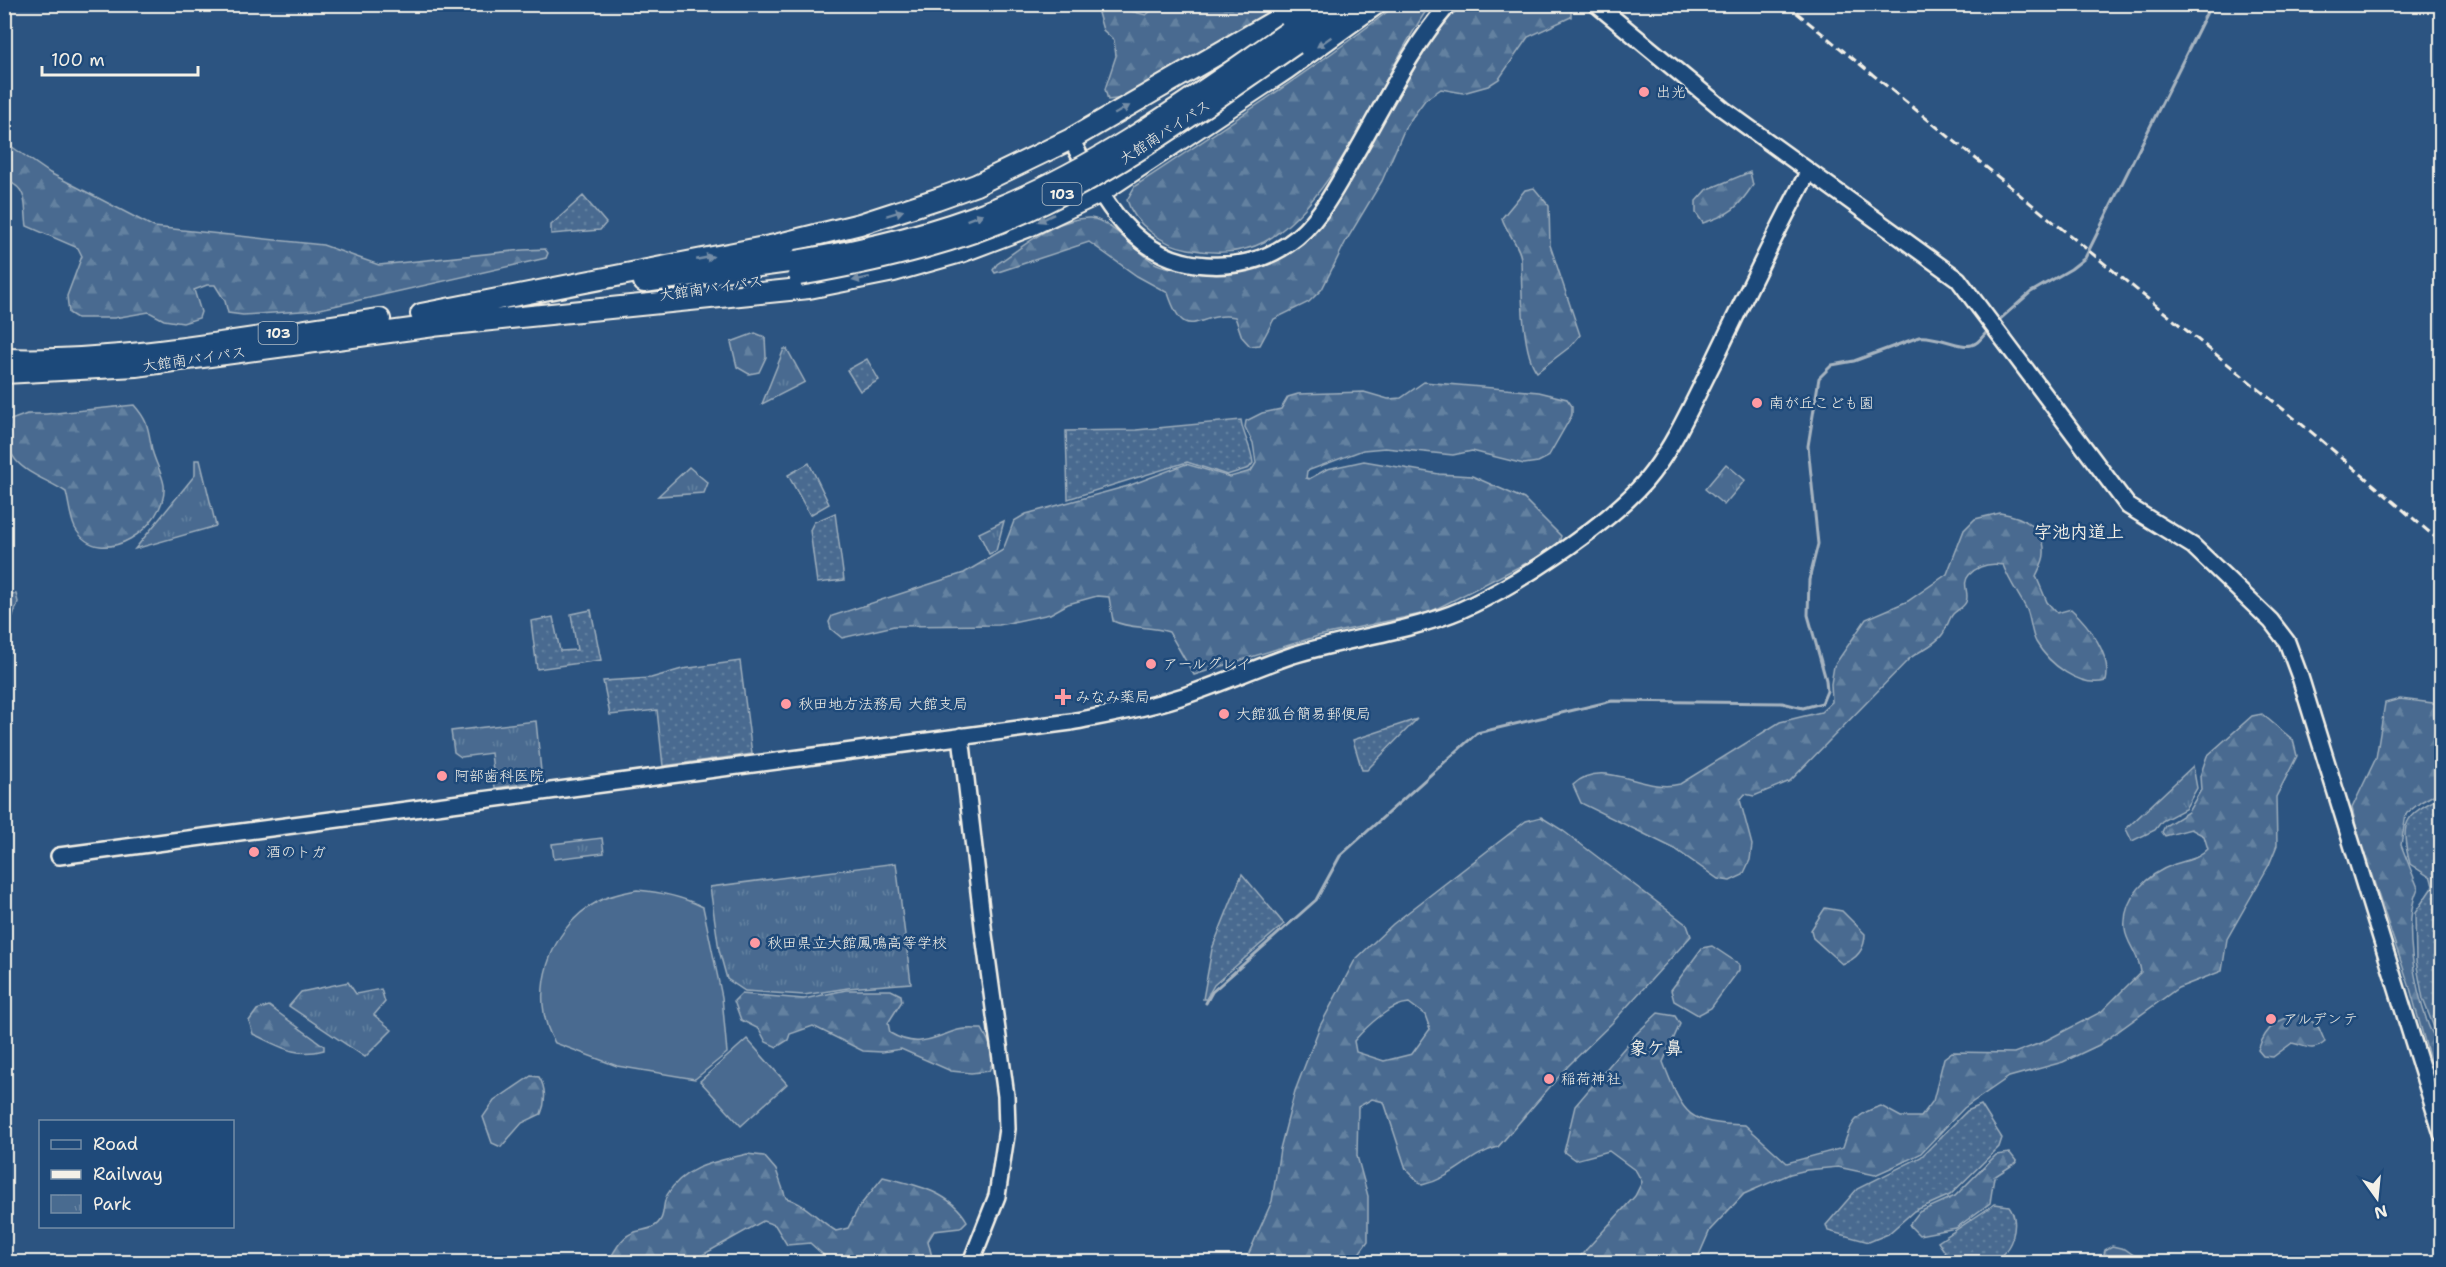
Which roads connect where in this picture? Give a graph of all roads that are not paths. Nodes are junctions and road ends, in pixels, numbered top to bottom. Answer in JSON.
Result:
{"nodes":[{"id":1,"x":1304,"y":4,"type":"edge"},
{"id":2,"x":1328,"y":4,"type":"edge"},
{"id":3,"x":1449,"y":4,"type":"edge"},
{"id":4,"x":1596,"y":4,"type":"edge"},
{"id":5,"x":1367,"y":6,"type":"edge"},
{"id":6,"x":1292,"y":38,"type":"junction"},
{"id":7,"x":1071,"y":139,"type":"junction"},
{"id":8,"x":1809,"y":171,"type":"junction"},
{"id":9,"x":1099,"y":193,"type":"junction"},
{"id":10,"x":422,"y":320,"type":"junction"},
{"id":11,"x":4,"y":353,"type":"edge"},
{"id":12,"x":4,"y":359,"type":"edge"},
{"id":13,"x":135,"y":359,"type":"junction"},
{"id":14,"x":4,"y":373,"type":"edge"},
{"id":15,"x":4,"y":384,"type":"edge"},
{"id":16,"x":962,"y":736,"type":"junction"},
{"id":17,"x":59,"y":856,"type":"dead end"},
{"id":18,"x":2442,"y":1134,"type":"edge"},
{"id":19,"x":971,"y":1263,"type":"edge"}],
"edges":[{"from":7,"to":1,"type":"highway","one_way":true},
{"from":2,"to":6,"type":"highway","name":"大館南バイパス","number":"103"},
{"from":3,"to":9,"type":"street"},
{"from":4,"to":8,"type":"street"},
{"from":5,"to":6,"type":"highway","name":"大館南バイパス","number":"103"},
{"from":5,"to":9,"type":"highway","one_way":true},
{"from":6,"to":10,"type":"highway","name":"大館南バイパス","number":"103","bridge":true},
{"from":7,"to":9,"type":"street"},
{"from":10,"to":7,"type":"highway","one_way":true},
{"from":8,"to":16,"type":"street"},
{"from":8,"to":18,"type":"street"},
{"from":9,"to":10,"type":"highway","one_way":true},
{"from":10,"to":13,"type":"highway","name":"大館南バイパス","number":"103"},
{"from":11,"to":13,"type":"highway"},
{"from":12,"to":13,"type":"highway","name":"大館南バイパス","number":"103"},
{"from":13,"to":14,"type":"highway","name":"大館南バイパス","number":"103"},
{"from":13,"to":15,"type":"highway"},
{"from":16,"to":17,"type":"street"},
{"from":16,"to":19,"type":"street"}]}
